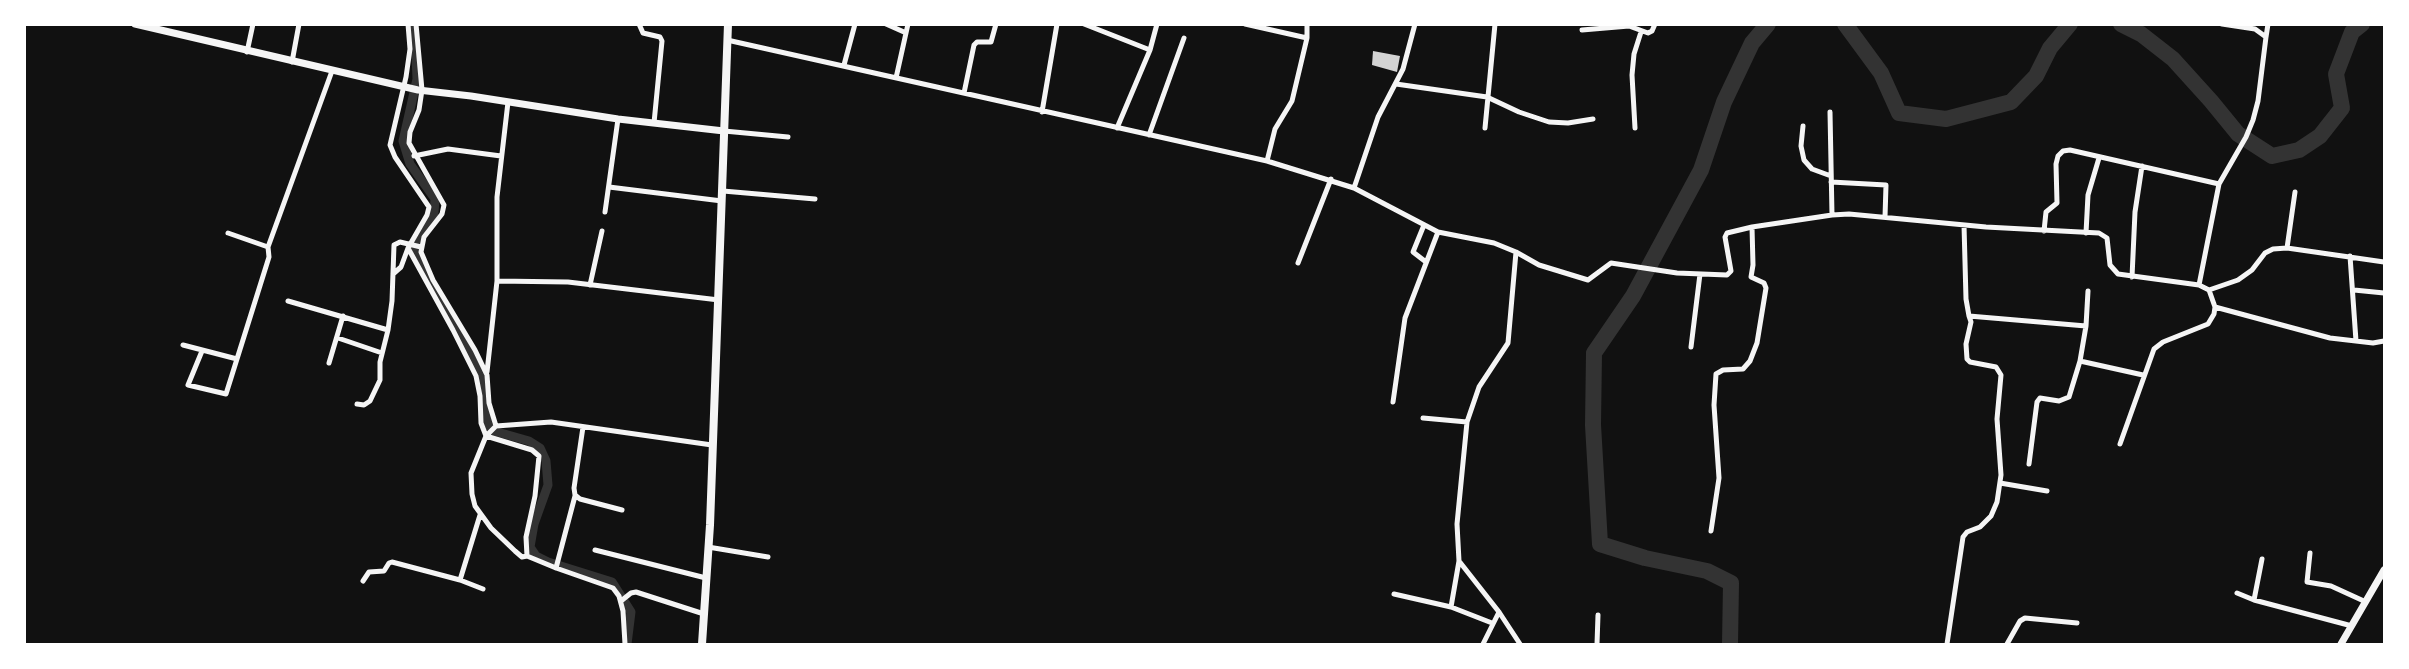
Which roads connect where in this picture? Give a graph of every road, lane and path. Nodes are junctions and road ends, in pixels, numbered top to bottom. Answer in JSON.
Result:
{"nodes":[{"id":1,"x":135,"y":24,"type":"edge"},
{"id":2,"x":253,"y":24,"type":"edge"},
{"id":3,"x":299,"y":24,"type":"edge"},
{"id":4,"x":408,"y":24,"type":"edge"},
{"id":5,"x":416,"y":24,"type":"edge"},
{"id":6,"x":639,"y":24,"type":"edge"},
{"id":7,"x":728,"y":24,"type":"edge"},
{"id":8,"x":855,"y":24,"type":"edge"},
{"id":9,"x":886,"y":24,"type":"edge"},
{"id":10,"x":908,"y":24,"type":"edge"},
{"id":11,"x":996,"y":24,"type":"edge"},
{"id":12,"x":1057,"y":24,"type":"edge"},
{"id":13,"x":1157,"y":24,"type":"edge"},
{"id":14,"x":1245,"y":24,"type":"edge"},
{"id":15,"x":1307,"y":24,"type":"edge"},
{"id":16,"x":1415,"y":24,"type":"edge"},
{"id":17,"x":1495,"y":24,"type":"edge"},
{"id":18,"x":1655,"y":24,"type":"edge"},
{"id":19,"x":2222,"y":24,"type":"edge"},
{"id":20,"x":2268,"y":24,"type":"edge"},
{"id":21,"x":1087,"y":25,"type":"edge"},
{"id":22,"x":151,"y":26,"type":"edge"},
{"id":23,"x":1582,"y":30,"type":"dead end"},
{"id":24,"x":904,"y":32,"type":"junction"},
{"id":25,"x":1641,"y":32,"type":"junction"},
{"id":26,"x":2266,"y":37,"type":"junction"},
{"id":27,"x":1184,"y":38,"type":"dead end"},
{"id":28,"x":1307,"y":38,"type":"junction"},
{"id":29,"x":727,"y":40,"type":"junction"},
{"id":30,"x":1150,"y":50,"type":"junction"},
{"id":31,"x":247,"y":52,"type":"junction"},
{"id":32,"x":292,"y":62,"type":"junction"},
{"id":33,"x":844,"y":65,"type":"junction"},
{"id":34,"x":332,"y":71,"type":"junction"},
{"id":35,"x":896,"y":78,"type":"junction"},
{"id":36,"x":1396,"y":84,"type":"junction"},
{"id":37,"x":406,"y":88,"type":"junction"},
{"id":38,"x":420,"y":90,"type":"junction"},
{"id":39,"x":964,"y":93,"type":"junction"},
{"id":40,"x":1487,"y":97,"type":"junction"},
{"id":41,"x":508,"y":102,"type":"junction"},
{"id":42,"x":1830,"y":111,"type":"dead end"},
{"id":43,"x":1042,"y":112,"type":"junction"},
{"id":44,"x":618,"y":119,"type":"junction"},
{"id":45,"x":1593,"y":119,"type":"dead end"},
{"id":46,"x":654,"y":123,"type":"junction"},
{"id":47,"x":1802,"y":126,"type":"dead end"},
{"id":48,"x":1117,"y":128,"type":"junction"},
{"id":49,"x":1485,"y":128,"type":"dead end"},
{"id":50,"x":1634,"y":128,"type":"dead end"},
{"id":51,"x":724,"y":131,"type":"junction"},
{"id":52,"x":1149,"y":135,"type":"junction"},
{"id":53,"x":788,"y":137,"type":"dead end"},
{"id":54,"x":414,"y":156,"type":"junction"},
{"id":55,"x":501,"y":156,"type":"junction"},
{"id":56,"x":2099,"y":158,"type":"junction"},
{"id":57,"x":1267,"y":161,"type":"junction"},
{"id":58,"x":2142,"y":166,"type":"junction"},
{"id":59,"x":1331,"y":179,"type":"junction"},
{"id":60,"x":1831,"y":179,"type":"junction"},
{"id":61,"x":2219,"y":184,"type":"junction"},
{"id":62,"x":609,"y":187,"type":"junction"},
{"id":63,"x":1354,"y":188,"type":"junction"},
{"id":64,"x":723,"y":191,"type":"junction"},
{"id":65,"x":2295,"y":192,"type":"dead end"},
{"id":66,"x":815,"y":199,"type":"dead end"},
{"id":67,"x":722,"y":201,"type":"junction"},
{"id":68,"x":606,"y":212,"type":"dead end"},
{"id":69,"x":1832,"y":215,"type":"junction"},
{"id":70,"x":1885,"y":217,"type":"junction"},
{"id":71,"x":1424,"y":225,"type":"junction"},
{"id":72,"x":1964,"y":225,"type":"junction"},
{"id":73,"x":1752,"y":227,"type":"junction"},
{"id":74,"x":602,"y":231,"type":"dead end"},
{"id":75,"x":2044,"y":231,"type":"junction"},
{"id":76,"x":1438,"y":232,"type":"junction"},
{"id":77,"x":228,"y":233,"type":"dead end"},
{"id":78,"x":2086,"y":233,"type":"junction"},
{"id":79,"x":413,"y":246,"type":"junction"},
{"id":80,"x":268,"y":247,"type":"junction"},
{"id":81,"x":2287,"y":248,"type":"junction"},
{"id":82,"x":1516,"y":252,"type":"junction"},
{"id":83,"x":2350,"y":256,"type":"junction"},
{"id":84,"x":1426,"y":262,"type":"junction"},
{"id":85,"x":2385,"y":262,"type":"edge"},
{"id":86,"x":1298,"y":263,"type":"dead end"},
{"id":87,"x":393,"y":274,"type":"junction"},
{"id":88,"x":1700,"y":274,"type":"junction"},
{"id":89,"x":2132,"y":277,"type":"junction"},
{"id":90,"x":498,"y":281,"type":"junction"},
{"id":91,"x":590,"y":285,"type":"junction"},
{"id":92,"x":2199,"y":285,"type":"junction"},
{"id":93,"x":2088,"y":290,"type":"dead end"},
{"id":94,"x":2209,"y":290,"type":"junction"},
{"id":95,"x":2354,"y":290,"type":"junction"},
{"id":96,"x":2385,"y":293,"type":"edge"},
{"id":97,"x":288,"y":300,"type":"dead end"},
{"id":98,"x":719,"y":300,"type":"junction"},
{"id":99,"x":2215,"y":307,"type":"junction"},
{"id":100,"x":344,"y":316,"type":"junction"},
{"id":101,"x":1969,"y":316,"type":"junction"},
{"id":102,"x":2086,"y":326,"type":"junction"},
{"id":103,"x":388,"y":330,"type":"junction"},
{"id":104,"x":338,"y":338,"type":"junction"},
{"id":105,"x":2356,"y":341,"type":"junction"},
{"id":106,"x":2385,"y":341,"type":"edge"},
{"id":107,"x":183,"y":345,"type":"dead end"},
{"id":108,"x":1691,"y":347,"type":"dead end"},
{"id":109,"x":202,"y":351,"type":"junction"},
{"id":110,"x":382,"y":353,"type":"junction"},
{"id":111,"x":237,"y":359,"type":"junction"},
{"id":112,"x":2080,"y":361,"type":"junction"},
{"id":113,"x":329,"y":362,"type":"dead end"},
{"id":114,"x":487,"y":375,"type":"junction"},
{"id":115,"x":2143,"y":375,"type":"junction"},
{"id":116,"x":1393,"y":402,"type":"dead end"},
{"id":117,"x":357,"y":404,"type":"dead end"},
{"id":118,"x":1423,"y":418,"type":"dead end"},
{"id":119,"x":1468,"y":422,"type":"junction"},
{"id":120,"x":495,"y":427,"type":"junction"},
{"id":121,"x":583,"y":427,"type":"junction"},
{"id":122,"x":487,"y":435,"type":"junction"},
{"id":123,"x":2120,"y":444,"type":"dead end"},
{"id":124,"x":712,"y":445,"type":"junction"},
{"id":125,"x":2029,"y":464,"type":"dead end"},
{"id":126,"x":2000,"y":483,"type":"junction"},
{"id":127,"x":2047,"y":491,"type":"dead end"},
{"id":128,"x":575,"y":496,"type":"junction"},
{"id":129,"x":622,"y":510,"type":"dead end"},
{"id":130,"x":480,"y":515,"type":"junction"},
{"id":131,"x":1711,"y":531,"type":"dead end"},
{"id":132,"x":708,"y":547,"type":"junction"},
{"id":133,"x":594,"y":550,"type":"dead end"},
{"id":134,"x":2309,"y":553,"type":"dead end"},
{"id":135,"x":527,"y":556,"type":"junction"},
{"id":136,"x":768,"y":557,"type":"dead end"},
{"id":137,"x":2262,"y":559,"type":"dead end"},
{"id":138,"x":1459,"y":561,"type":"junction"},
{"id":139,"x":556,"y":567,"type":"junction"},
{"id":140,"x":2385,"y":570,"type":"edge"},
{"id":141,"x":706,"y":578,"type":"junction"},
{"id":142,"x":460,"y":580,"type":"junction"},
{"id":143,"x":363,"y":581,"type":"dead end"},
{"id":144,"x":483,"y":589,"type":"dead end"},
{"id":145,"x":2237,"y":593,"type":"dead end"},
{"id":146,"x":1394,"y":594,"type":"dead end"},
{"id":147,"x":624,"y":598,"type":"junction"},
{"id":148,"x":2254,"y":600,"type":"junction"},
{"id":149,"x":2366,"y":603,"type":"junction"},
{"id":150,"x":1451,"y":607,"type":"junction"},
{"id":151,"x":1499,"y":612,"type":"junction"},
{"id":152,"x":704,"y":614,"type":"junction"},
{"id":153,"x":1598,"y":615,"type":"dead end"},
{"id":154,"x":1492,"y":623,"type":"junction"},
{"id":155,"x":2077,"y":623,"type":"dead end"},
{"id":156,"x":2351,"y":626,"type":"junction"},
{"id":157,"x":625,"y":645,"type":"edge"},
{"id":158,"x":702,"y":645,"type":"edge"},
{"id":159,"x":1483,"y":645,"type":"edge"},
{"id":160,"x":1520,"y":645,"type":"edge"},
{"id":161,"x":1597,"y":645,"type":"edge"},
{"id":162,"x":1947,"y":645,"type":"edge"},
{"id":163,"x":2007,"y":645,"type":"edge"},
{"id":164,"x":2341,"y":645,"type":"edge"}],
"edges":[{"from":1,"to":22,"type":"street"},
{"from":2,"to":31,"type":"street"},
{"from":3,"to":32,"type":"street"},
{"from":4,"to":37,"type":"street"},
{"from":5,"to":38,"type":"street"},
{"from":6,"to":46,"type":"street"},
{"from":7,"to":29,"type":"main road"},
{"from":8,"to":33,"type":"street"},
{"from":9,"to":24,"type":"street"},
{"from":10,"to":24,"type":"street"},
{"from":11,"to":39,"type":"street"},
{"from":12,"to":43,"type":"street"},
{"from":13,"to":30,"type":"street"},
{"from":14,"to":28,"type":"street"},
{"from":15,"to":28,"type":"street"},
{"from":16,"to":36,"type":"street"},
{"from":17,"to":40,"type":"street"},
{"from":18,"to":25,"type":"street"},
{"from":19,"to":26,"type":"street"},
{"from":20,"to":26,"type":"street"},
{"from":21,"to":30,"type":"street"},
{"from":22,"to":31,"type":"street"},
{"from":23,"to":25,"type":"street"},
{"from":24,"to":35,"type":"street"},
{"from":25,"to":50,"type":"street"},
{"from":26,"to":61,"type":"street"},
{"from":27,"to":52,"type":"street"},
{"from":28,"to":57,"type":"street"},
{"from":29,"to":33,"type":"street"},
{"from":29,"to":51,"type":"main road"},
{"from":30,"to":48,"type":"street"},
{"from":31,"to":32,"type":"street"},
{"from":32,"to":34,"type":"street"},
{"from":33,"to":35,"type":"street"},
{"from":34,"to":37,"type":"street"},
{"from":34,"to":80,"type":"street"},
{"from":35,"to":39,"type":"street"},
{"from":36,"to":40,"type":"street"},
{"from":36,"to":63,"type":"street"},
{"from":37,"to":38,"type":"street"},
{"from":37,"to":79,"type":"street"},
{"from":38,"to":41,"type":"street"},
{"from":38,"to":54,"type":"street"},
{"from":39,"to":43,"type":"street"},
{"from":40,"to":45,"type":"street"},
{"from":40,"to":49,"type":"street"},
{"from":41,"to":44,"type":"street"},
{"from":41,"to":55,"type":"street"},
{"from":42,"to":60,"type":"street"},
{"from":43,"to":48,"type":"street"},
{"from":44,"to":46,"type":"street"},
{"from":44,"to":62,"type":"street"},
{"from":46,"to":51,"type":"street"},
{"from":47,"to":60,"type":"street"},
{"from":48,"to":52,"type":"street"},
{"from":51,"to":53,"type":"street"},
{"from":51,"to":64,"type":"main road"},
{"from":52,"to":57,"type":"street"},
{"from":54,"to":55,"type":"street"},
{"from":54,"to":79,"type":"street"},
{"from":55,"to":90,"type":"street"},
{"from":56,"to":58,"type":"street"},
{"from":56,"to":75,"type":"street"},
{"from":56,"to":78,"type":"street"},
{"from":57,"to":59,"type":"street"},
{"from":58,"to":61,"type":"street"},
{"from":58,"to":89,"type":"street"},
{"from":59,"to":63,"type":"street"},
{"from":59,"to":86,"type":"street"},
{"from":60,"to":69,"type":"street"},
{"from":60,"to":70,"type":"street"},
{"from":61,"to":92,"type":"street"},
{"from":62,"to":67,"type":"street"},
{"from":62,"to":68,"type":"street"},
{"from":63,"to":71,"type":"street"},
{"from":64,"to":66,"type":"street"},
{"from":64,"to":67,"type":"main road"},
{"from":65,"to":81,"type":"street"},
{"from":67,"to":98,"type":"main road"},
{"from":69,"to":70,"type":"street"},
{"from":69,"to":73,"type":"street"},
{"from":70,"to":72,"type":"street"},
{"from":71,"to":76,"type":"street"},
{"from":71,"to":84,"type":"street"},
{"from":72,"to":75,"type":"street"},
{"from":72,"to":101,"type":"street"},
{"from":73,"to":88,"type":"street"},
{"from":73,"to":131,"type":"street"},
{"from":74,"to":91,"type":"street"},
{"from":75,"to":78,"type":"street"},
{"from":76,"to":82,"type":"street"},
{"from":76,"to":84,"type":"street"},
{"from":77,"to":80,"type":"street"},
{"from":78,"to":89,"type":"street"},
{"from":79,"to":87,"type":"street"},
{"from":79,"to":87,"type":"street"},
{"from":79,"to":114,"type":"street"},
{"from":79,"to":122,"type":"street"},
{"from":80,"to":111,"type":"street"},
{"from":81,"to":83,"type":"street"},
{"from":81,"to":94,"type":"street"},
{"from":82,"to":88,"type":"street"},
{"from":82,"to":119,"type":"street"},
{"from":83,"to":85,"type":"street"},
{"from":83,"to":95,"type":"street"},
{"from":84,"to":116,"type":"street"},
{"from":87,"to":103,"type":"street"},
{"from":88,"to":108,"type":"street"},
{"from":89,"to":92,"type":"street"},
{"from":90,"to":91,"type":"street"},
{"from":90,"to":114,"type":"street"},
{"from":91,"to":98,"type":"street"},
{"from":92,"to":94,"type":"street"},
{"from":93,"to":102,"type":"street"},
{"from":94,"to":99,"type":"street"},
{"from":95,"to":96,"type":"street"},
{"from":95,"to":105,"type":"street"},
{"from":97,"to":100,"type":"street"},
{"from":98,"to":124,"type":"main road"},
{"from":99,"to":105,"type":"street"},
{"from":99,"to":115,"type":"street"},
{"from":100,"to":103,"type":"street"},
{"from":100,"to":104,"type":"street"},
{"from":101,"to":102,"type":"street"},
{"from":101,"to":126,"type":"street"},
{"from":102,"to":112,"type":"street"},
{"from":103,"to":110,"type":"street"},
{"from":104,"to":110,"type":"street"},
{"from":104,"to":113,"type":"street"},
{"from":105,"to":106,"type":"street"},
{"from":107,"to":109,"type":"street"},
{"from":109,"to":111,"type":"street"},
{"from":109,"to":111,"type":"street"},
{"from":110,"to":117,"type":"street"},
{"from":112,"to":115,"type":"street"},
{"from":112,"to":125,"type":"street"},
{"from":114,"to":120,"type":"street"},
{"from":115,"to":123,"type":"street"},
{"from":118,"to":119,"type":"street"},
{"from":119,"to":138,"type":"street"},
{"from":120,"to":121,"type":"street"},
{"from":120,"to":122,"type":"street"},
{"from":121,"to":124,"type":"street"},
{"from":121,"to":128,"type":"street"},
{"from":122,"to":130,"type":"street"},
{"from":122,"to":135,"type":"street"},
{"from":124,"to":132,"type":"main road"},
{"from":126,"to":127,"type":"street"},
{"from":126,"to":162,"type":"street"},
{"from":128,"to":129,"type":"street"},
{"from":128,"to":139,"type":"street"},
{"from":130,"to":135,"type":"street"},
{"from":130,"to":142,"type":"street"},
{"from":132,"to":136,"type":"street"},
{"from":132,"to":141,"type":"main road"},
{"from":133,"to":141,"type":"street"},
{"from":134,"to":149,"type":"street"},
{"from":135,"to":139,"type":"street"},
{"from":137,"to":148,"type":"street"},
{"from":138,"to":150,"type":"street"},
{"from":138,"to":151,"type":"street"},
{"from":139,"to":147,"type":"street"},
{"from":140,"to":149,"type":"street"},
{"from":141,"to":152,"type":"main road"},
{"from":142,"to":143,"type":"street"},
{"from":142,"to":144,"type":"street"},
{"from":145,"to":148,"type":"street"},
{"from":146,"to":150,"type":"street"},
{"from":147,"to":152,"type":"street"},
{"from":147,"to":157,"type":"street"},
{"from":148,"to":156,"type":"street"},
{"from":149,"to":156,"type":"street"},
{"from":150,"to":154,"type":"street"},
{"from":151,"to":154,"type":"street"},
{"from":151,"to":160,"type":"street"},
{"from":152,"to":158,"type":"main road"},
{"from":153,"to":161,"type":"street"},
{"from":154,"to":159,"type":"street"},
{"from":155,"to":163,"type":"street"},
{"from":156,"to":164,"type":"street"}]}
